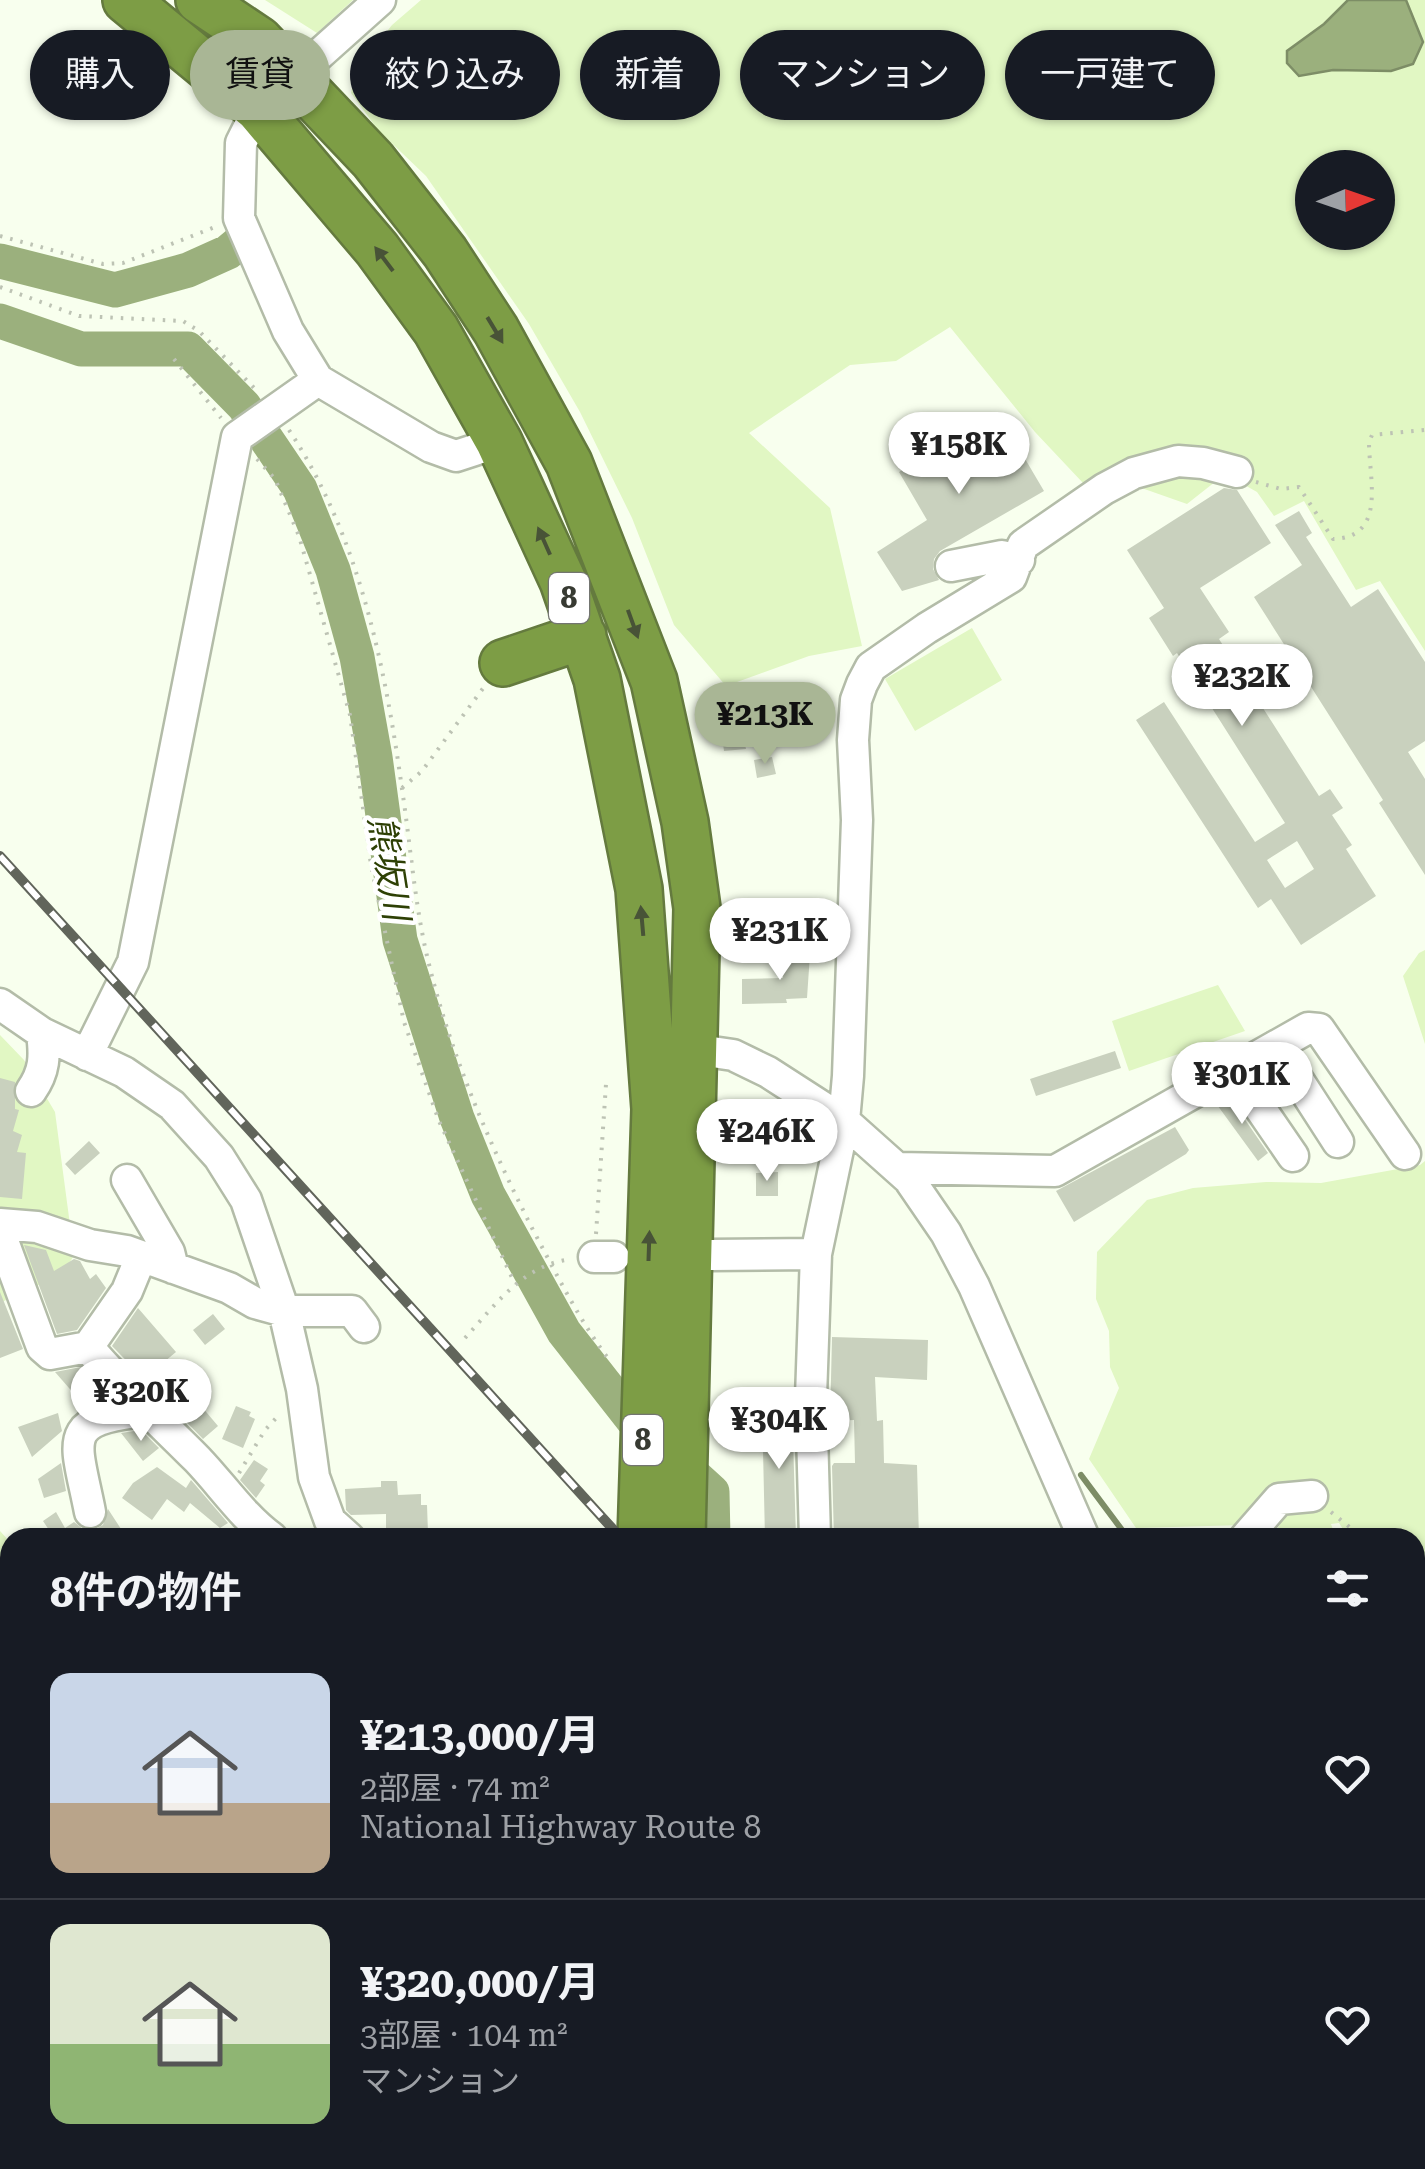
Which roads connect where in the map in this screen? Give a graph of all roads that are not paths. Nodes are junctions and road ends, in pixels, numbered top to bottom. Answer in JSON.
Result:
{"nodes":[{"id":1,"x":126,"y":0,"type":"edge"},
{"id":2,"x":199,"y":0,"type":"edge"},
{"id":3,"x":380,"y":0,"type":"edge"},
{"id":4,"x":244,"y":30,"type":"edge"},
{"id":5,"x":330,"y":44,"type":"edge"},
{"id":6,"x":190,"y":53,"type":"edge"},
{"id":7,"x":330,"y":115,"type":"edge"},
{"id":8,"x":252,"y":120,"type":"edge"},
{"id":9,"x":267,"y":120,"type":"edge"},
{"id":10,"x":318,"y":380,"type":"junction"},
{"id":11,"x":499,"y":442,"type":"junction"},
{"id":12,"x":1238,"y":472,"type":"road end"},
{"id":13,"x":952,"y":566,"type":"dead end"},
{"id":14,"x":1015,"y":568,"type":"junction"},
{"id":15,"x":583,"y":636,"type":"junction"},
{"id":16,"x":503,"y":663,"type":"road end"},
{"id":17,"x":0,"y":1004,"type":"edge"},
{"id":18,"x":42,"y":1033,"type":"junction"},
{"id":19,"x":1276,"y":1046,"type":"junction"},
{"id":20,"x":673,"y":1047,"type":"junction"},
{"id":21,"x":87,"y":1056,"type":"junction"},
{"id":22,"x":1234,"y":1070,"type":"junction"},
{"id":23,"x":31,"y":1090,"type":"dead end"},
{"id":24,"x":844,"y":1121,"type":"junction"},
{"id":25,"x":1338,"y":1142,"type":"dead end"},
{"id":26,"x":1405,"y":1154,"type":"dead end"},
{"id":27,"x":1293,"y":1156,"type":"dead end"},
{"id":28,"x":898,"y":1168,"type":"junction"},
{"id":29,"x":127,"y":1180,"type":"dead end"},
{"id":30,"x":0,"y":1224,"type":"edge"},
{"id":31,"x":0,"y":1232,"type":"edge"},
{"id":32,"x":816,"y":1254,"type":"junction"},
{"id":33,"x":710,"y":1255,"type":"dead end"},
{"id":34,"x":142,"y":1257,"type":"junction"},
{"id":35,"x":173,"y":1268,"type":"junction"},
{"id":36,"x":284,"y":1311,"type":"junction"},
{"id":37,"x":364,"y":1327,"type":"dead end"},
{"id":38,"x":88,"y":1347,"type":"junction"},
{"id":39,"x":647,"y":1350,"type":"junction"},
{"id":40,"x":144,"y":1410,"type":"junction"},
{"id":41,"x":1312,"y":1496,"type":"road end"},
{"id":42,"x":90,"y":1512,"type":"dead end"},
{"id":43,"x":259,"y":1528,"type":"edge"},
{"id":44,"x":338,"y":1528,"type":"edge"},
{"id":45,"x":641,"y":1528,"type":"edge"},
{"id":46,"x":680,"y":1528,"type":"edge"},
{"id":47,"x":815,"y":1528,"type":"edge"},
{"id":48,"x":1080,"y":1528,"type":"edge"},
{"id":49,"x":1254,"y":1528,"type":"edge"}],
"edges":[{"from":1,"to":6,"type":"highway","number":"8"},
{"from":2,"to":4,"type":"highway","number":"8"},
{"from":3,"to":5,"type":"street"},
{"from":7,"to":20,"type":"highway","number":"8","one_way":true},
{"from":8,"to":10,"type":"street"},
{"from":11,"to":9,"type":"highway","number":"8","one_way":true},
{"from":10,"to":11,"type":"street"},
{"from":10,"to":21,"type":"street"},
{"from":15,"to":11,"type":"highway","number":"8","one_way":true},
{"from":12,"to":14,"type":"street"},
{"from":13,"to":14,"type":"street"},
{"from":14,"to":24,"type":"street"},
{"from":15,"to":16,"type":"highway"},
{"from":20,"to":15,"type":"highway","number":"8","one_way":true},
{"from":17,"to":18,"type":"street"},
{"from":18,"to":21,"type":"street"},
{"from":18,"to":23,"type":"street"},
{"from":19,"to":22,"type":"street"},
{"from":19,"to":25,"type":"street"},
{"from":19,"to":26,"type":"street"},
{"from":20,"to":24,"type":"street"},
{"from":20,"to":39,"type":"highway","number":"8"},
{"from":21,"to":36,"type":"street"},
{"from":22,"to":27,"type":"street"},
{"from":22,"to":28,"type":"street"},
{"from":24,"to":28,"type":"street"},
{"from":24,"to":32,"type":"street"},
{"from":28,"to":48,"type":"street"},
{"from":29,"to":35,"type":"street"},
{"from":30,"to":34,"type":"street"},
{"from":31,"to":38,"type":"street"},
{"from":32,"to":33,"type":"street"},
{"from":32,"to":47,"type":"street"},
{"from":34,"to":35,"type":"street"},
{"from":34,"to":38,"type":"street"},
{"from":35,"to":36,"type":"street"},
{"from":36,"to":37,"type":"street"},
{"from":36,"to":44,"type":"street"},
{"from":38,"to":40,"type":"street"},
{"from":39,"to":45,"type":"highway","number":"8"},
{"from":39,"to":46,"type":"highway","number":"8"},
{"from":40,"to":42,"type":"street"},
{"from":40,"to":43,"type":"street"},
{"from":41,"to":49,"type":"street"}]}
